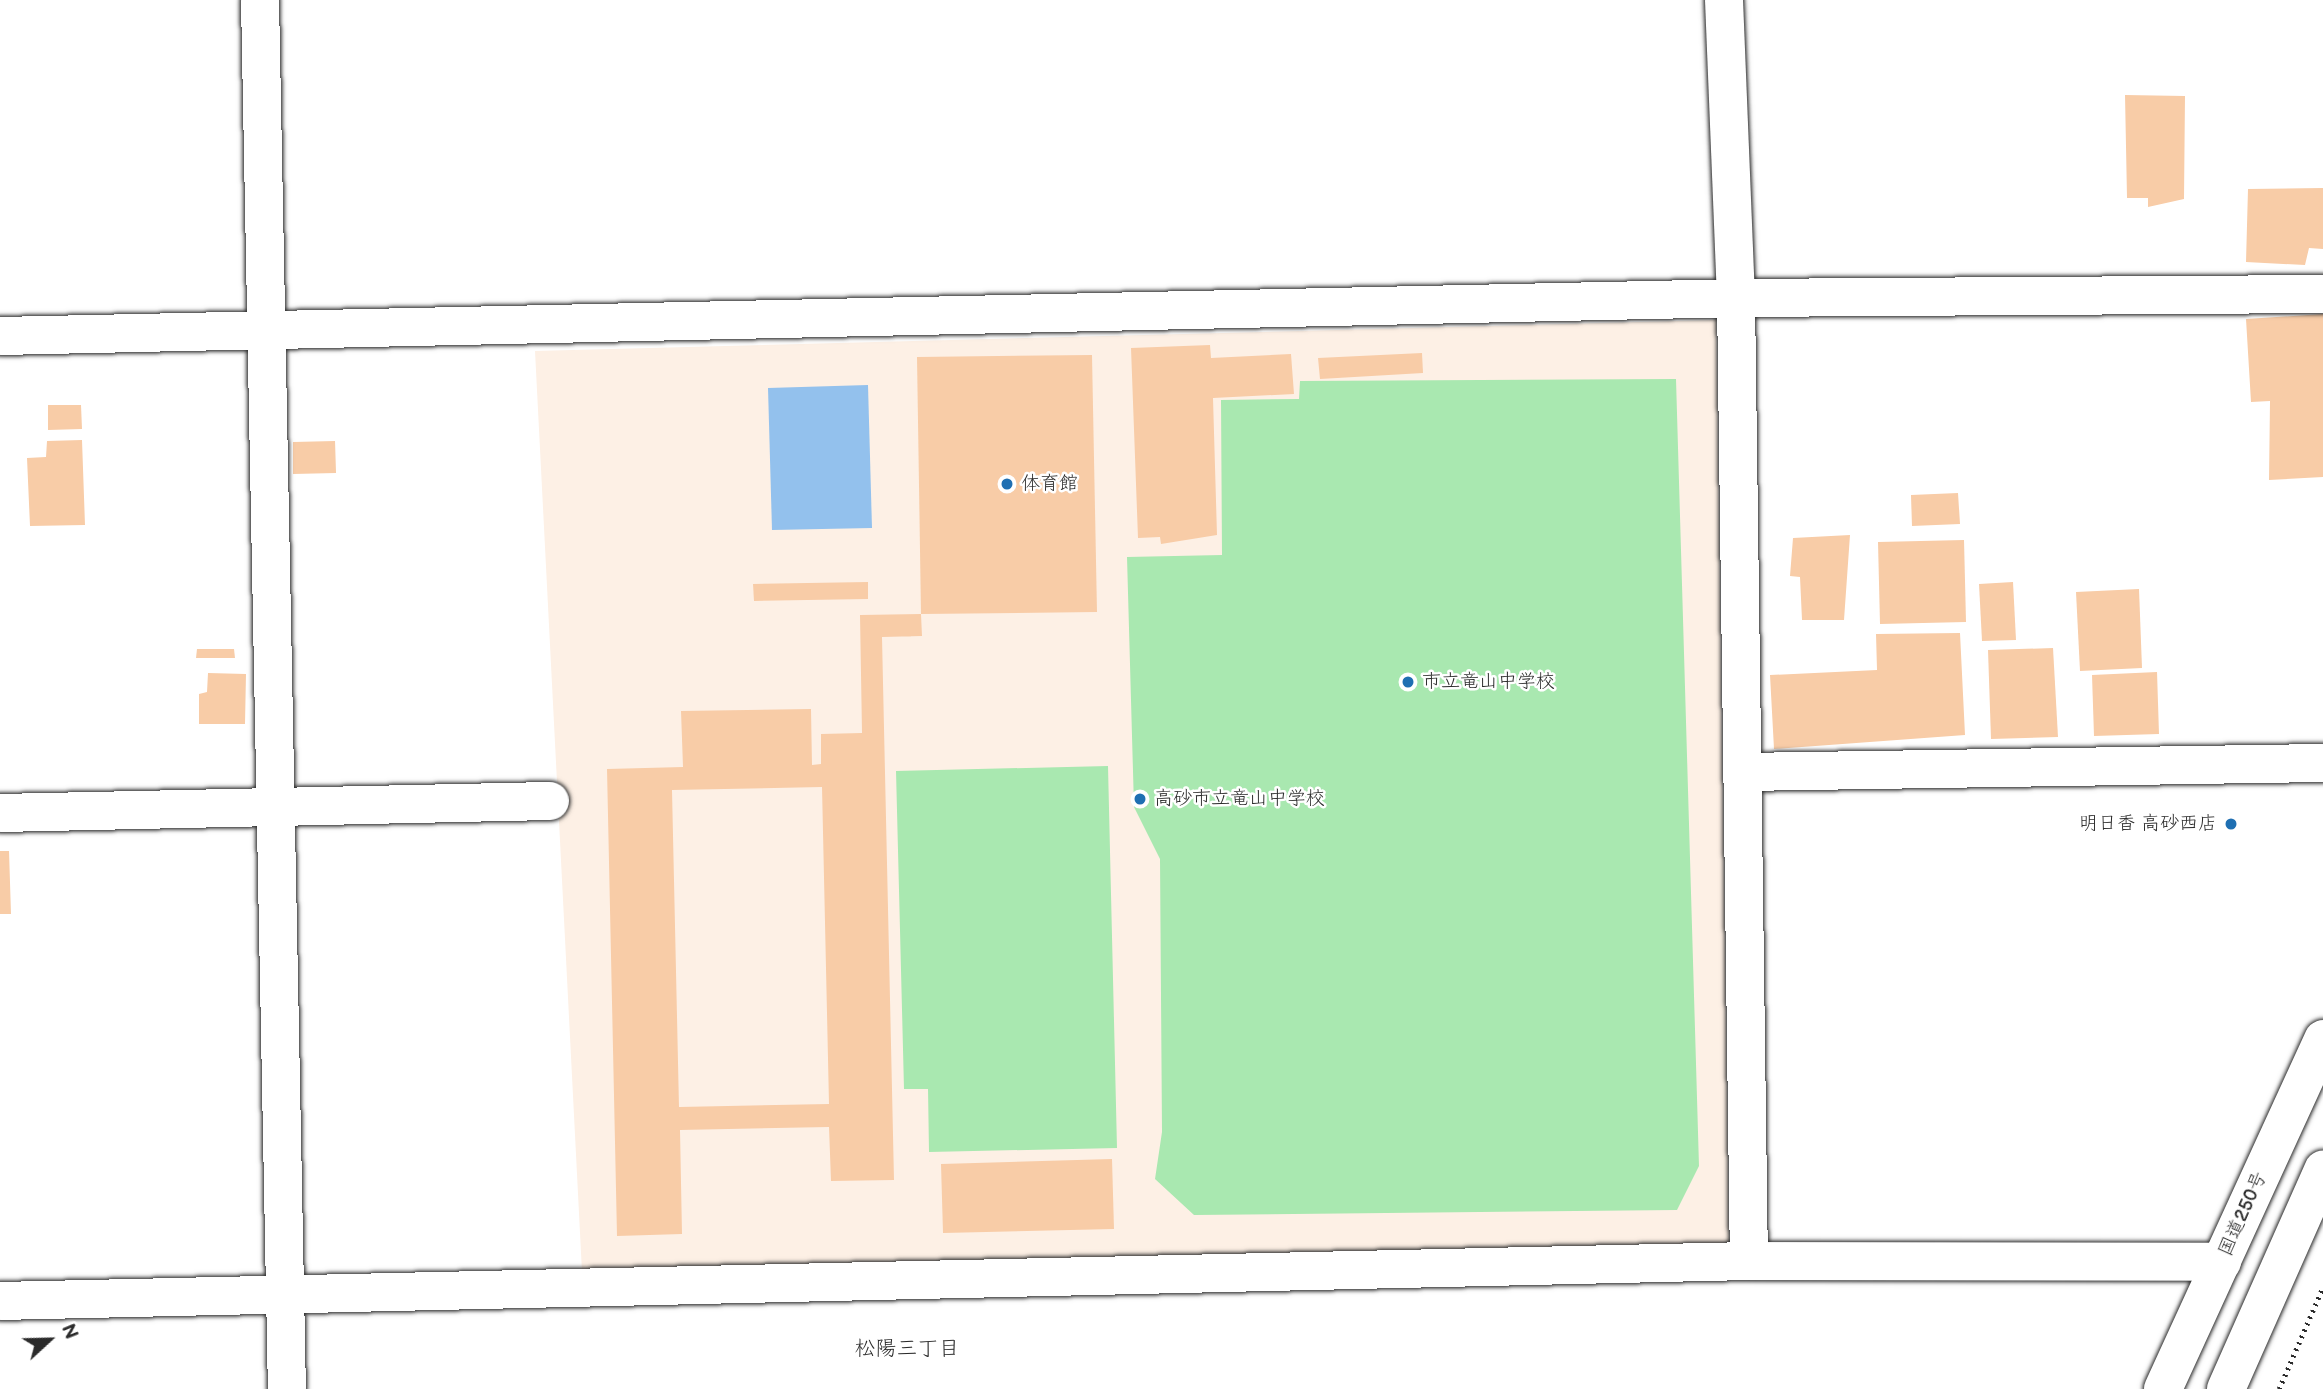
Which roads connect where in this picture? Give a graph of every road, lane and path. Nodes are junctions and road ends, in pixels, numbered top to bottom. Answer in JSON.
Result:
{"nodes":[{"id":1,"x":260,"y":0,"type":"edge"},
{"id":2,"x":1724,"y":0,"type":"edge"},
{"id":3,"x":2323,"y":294,"type":"edge"},
{"id":4,"x":1735,"y":298,"type":"junction"},
{"id":5,"x":266,"y":331,"type":"junction"},
{"id":6,"x":0,"y":336,"type":"edge"},
{"id":7,"x":2323,"y":763,"type":"edge"},
{"id":8,"x":1742,"y":772,"type":"junction"},
{"id":9,"x":550,"y":801,"type":"dead end"},
{"id":10,"x":275,"y":809,"type":"junction"},
{"id":11,"x":0,"y":813,"type":"edge"},
{"id":12,"x":2323,"y":1039,"type":"edge"},
{"id":13,"x":2323,"y":1170,"type":"edge"},
{"id":14,"x":1749,"y":1261,"type":"junction"},
{"id":15,"x":2222,"y":1262,"type":"junction"},
{"id":16,"x":2323,"y":1287,"type":"edge"},
{"id":17,"x":284,"y":1293,"type":"junction"},
{"id":18,"x":0,"y":1301,"type":"edge"},
{"id":19,"x":287,"y":1389,"type":"edge"},
{"id":20,"x":2163,"y":1389,"type":"edge"},
{"id":21,"x":2225,"y":1389,"type":"edge"},
{"id":22,"x":2279,"y":1389,"type":"edge"}],
"edges":[{"from":1,"to":5,"type":"main road"},
{"from":2,"to":4,"type":"main road"},
{"from":3,"to":4,"type":"main road"},
{"from":4,"to":5,"type":"main road"},
{"from":4,"to":8,"type":"main road"},
{"from":5,"to":6,"type":"main road"},
{"from":5,"to":10,"type":"main road"},
{"from":7,"to":8,"type":"main road"},
{"from":8,"to":14,"type":"main road"},
{"from":9,"to":10,"type":"main road"},
{"from":10,"to":11,"type":"main road"},
{"from":10,"to":17,"type":"main road"},
{"from":12,"to":15,"type":"main road","name":"国道250号"},
{"from":13,"to":21,"type":"main road"},
{"from":14,"to":15,"type":"main road"},
{"from":14,"to":17,"type":"main road"},
{"from":15,"to":20,"type":"main road","name":"国道250号"},
{"from":16,"to":22,"type":"path"},
{"from":17,"to":18,"type":"main road"},
{"from":17,"to":19,"type":"main road"}]}
